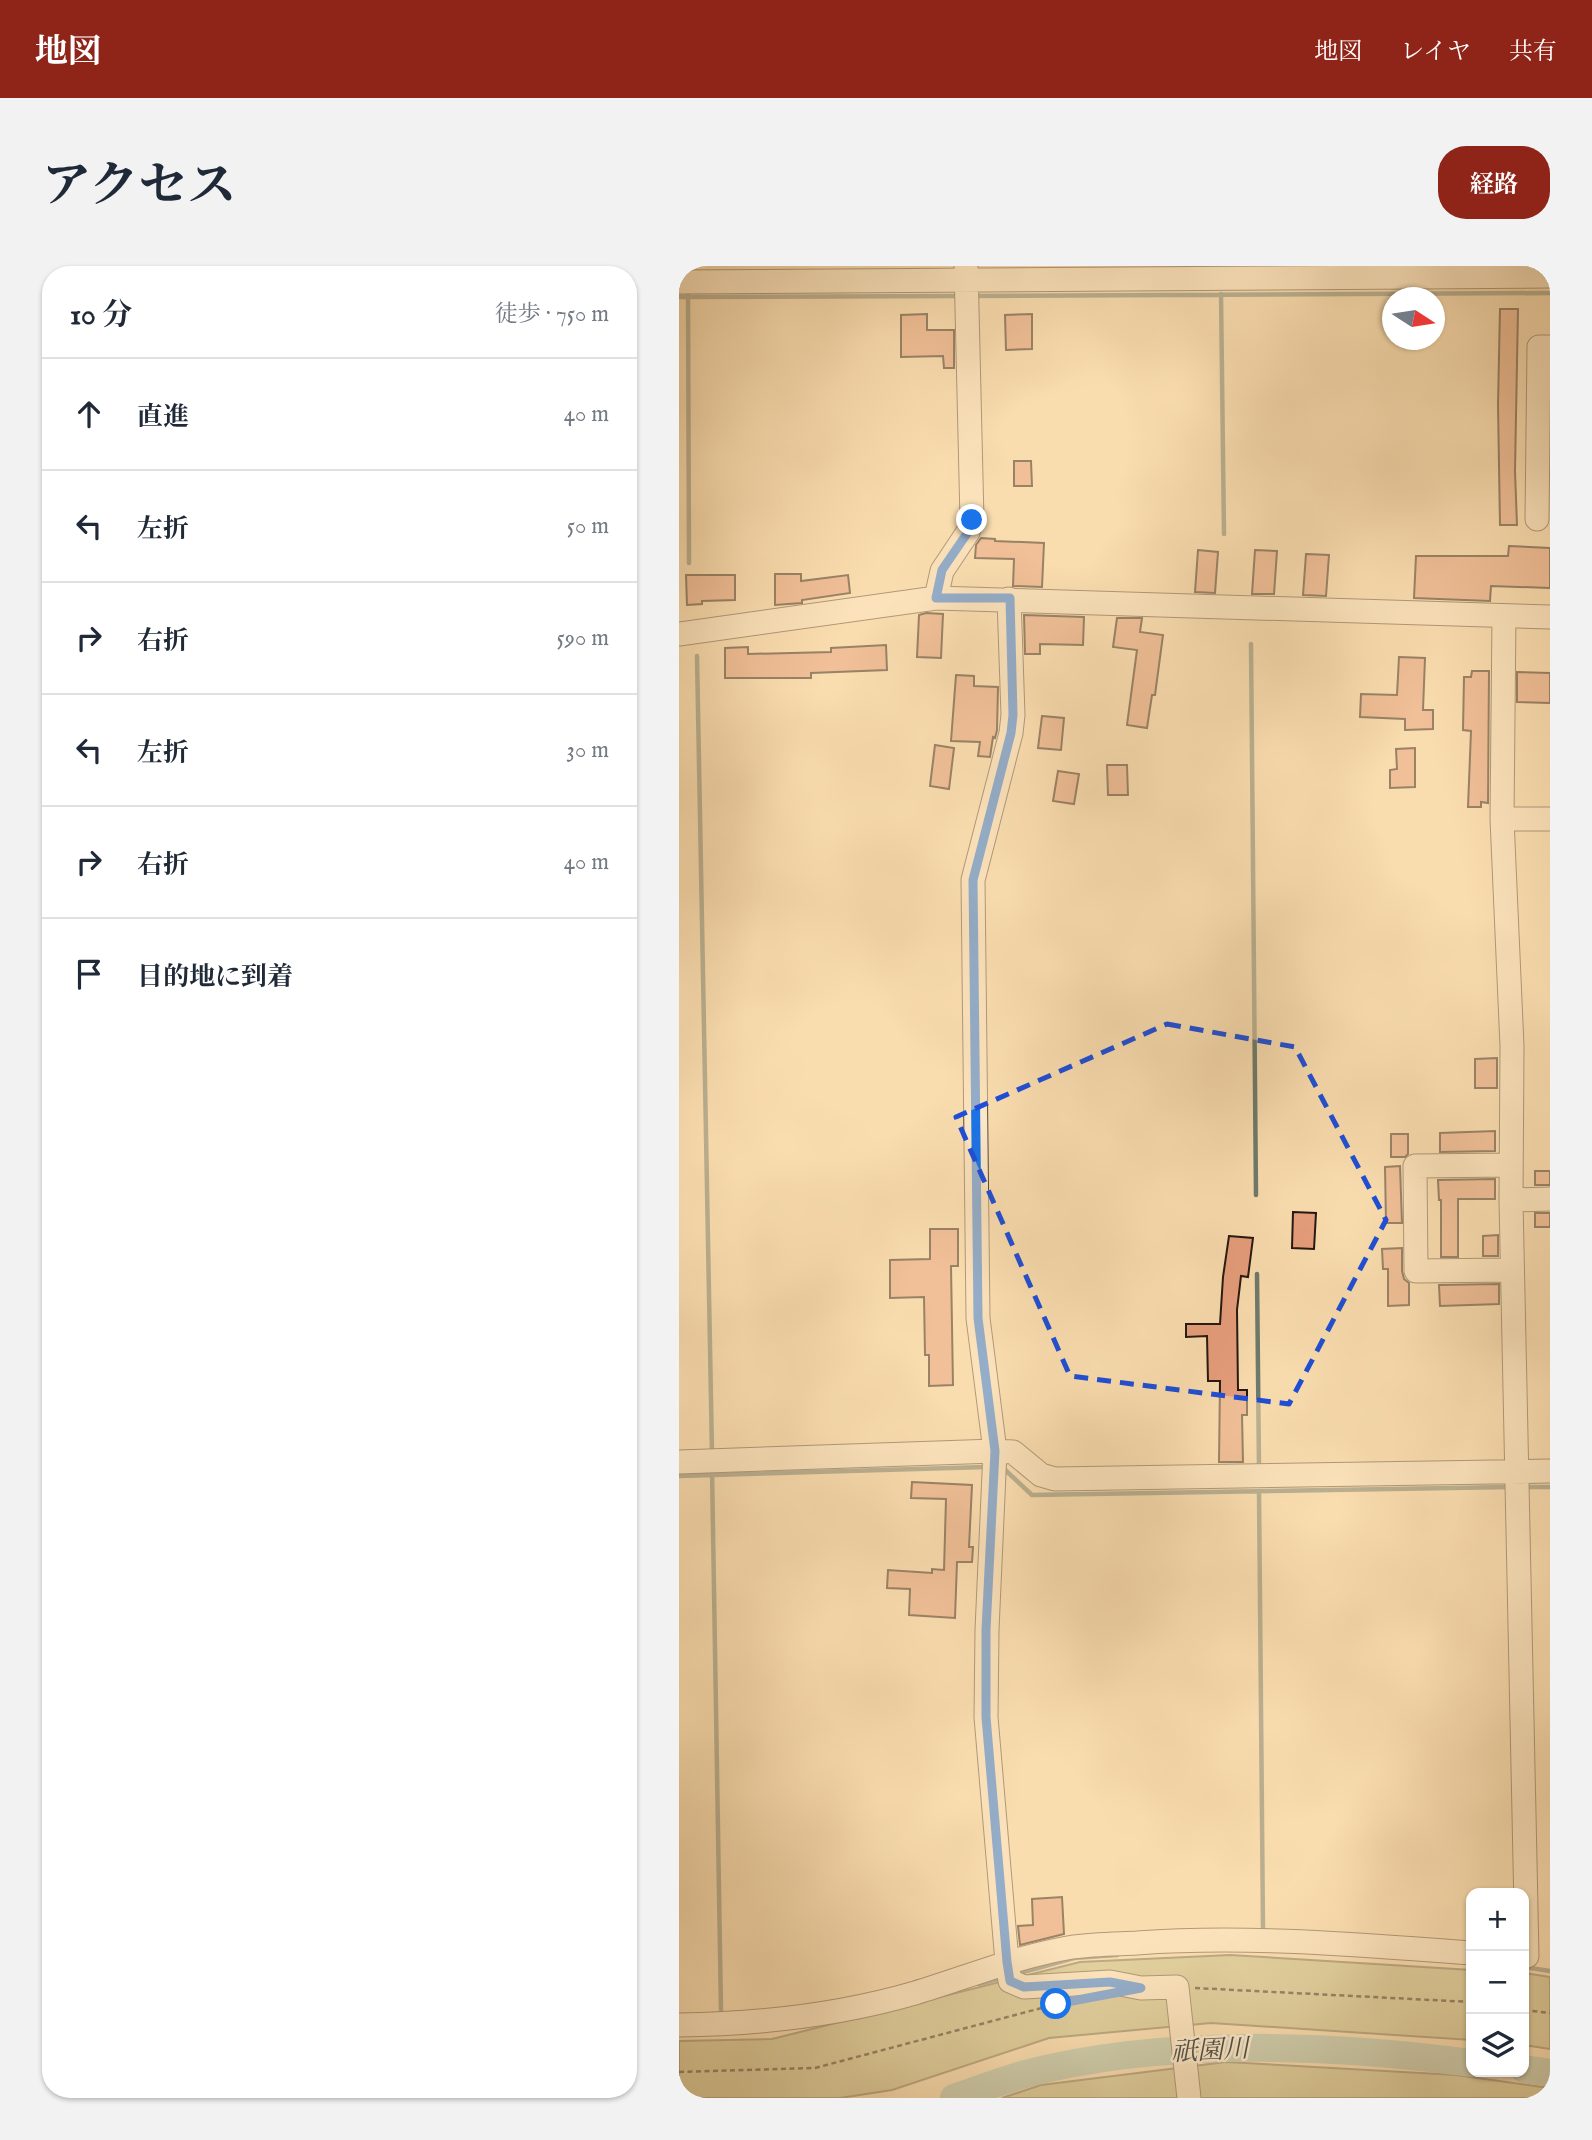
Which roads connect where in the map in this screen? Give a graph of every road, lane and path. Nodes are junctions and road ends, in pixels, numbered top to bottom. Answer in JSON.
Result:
{"nodes":[{"id":1,"x":1473,"y":272,"type":"edge"},
{"id":2,"x":1550,"y":276,"type":"edge"},
{"id":3,"x":685,"y":282,"type":"edge"},
{"id":4,"x":966,"y":283,"type":"edge"},
{"id":5,"x":1550,"y":347,"type":"edge"},
{"id":6,"x":1537,"y":519,"type":"dead end"},
{"id":7,"x":936,"y":598,"type":"junction"},
{"id":8,"x":1010,"y":598,"type":"junction"},
{"id":9,"x":1504,"y":616,"type":"junction"},
{"id":10,"x":1550,"y":617,"type":"edge"},
{"id":11,"x":679,"y":634,"type":"edge"},
{"id":12,"x":1502,"y":819,"type":"junction"},
{"id":13,"x":1550,"y":819,"type":"edge"},
{"id":14,"x":1511,"y":1165,"type":"junction"},
{"id":15,"x":1550,"y":1199,"type":"edge"},
{"id":16,"x":1511,"y":1200,"type":"junction"},
{"id":17,"x":1512,"y":1270,"type":"junction"},
{"id":18,"x":995,"y":1451,"type":"junction"},
{"id":19,"x":679,"y":1462,"type":"edge"},
{"id":20,"x":1550,"y":1471,"type":"edge"},
{"id":21,"x":1516,"y":1472,"type":"junction"},
{"id":22,"x":1466,"y":1952,"type":"edge"},
{"id":23,"x":1534,"y":1957,"type":"edge"},
{"id":24,"x":1009,"y":1971,"type":"junction"},
{"id":25,"x":1177,"y":1987,"type":"junction"},
{"id":26,"x":1466,"y":2002,"type":"edge"},
{"id":27,"x":1056,"y":2004,"type":"dead end"},
{"id":28,"x":1529,"y":2011,"type":"edge"},
{"id":29,"x":1550,"y":2013,"type":"edge"},
{"id":30,"x":679,"y":2025,"type":"edge"},
{"id":31,"x":679,"y":2072,"type":"edge"},
{"id":32,"x":1189,"y":2098,"type":"edge"}],
"edges":[{"from":1,"to":2,"type":"street"},
{"from":1,"to":4,"type":"street"},
{"from":3,"to":4,"type":"street"},
{"from":4,"to":7,"type":"street"},
{"from":5,"to":6,"type":"street"},
{"from":7,"to":8,"type":"street"},
{"from":7,"to":11,"type":"street"},
{"from":8,"to":9,"type":"street"},
{"from":8,"to":18,"type":"street"},
{"from":9,"to":10,"type":"street"},
{"from":9,"to":12,"type":"street"},
{"from":12,"to":13,"type":"street"},
{"from":12,"to":14,"type":"street"},
{"from":14,"to":16,"type":"street"},
{"from":14,"to":17,"type":"street"},
{"from":15,"to":16,"type":"street"},
{"from":16,"to":17,"type":"street"},
{"from":17,"to":21,"type":"street"},
{"from":18,"to":19,"type":"street"},
{"from":18,"to":21,"type":"street"},
{"from":18,"to":24,"type":"street"},
{"from":20,"to":21,"type":"street"},
{"from":21,"to":23,"type":"street"},
{"from":22,"to":24,"type":"street"},
{"from":24,"to":25,"type":"street"},
{"from":24,"to":30,"type":"street"},
{"from":25,"to":26,"type":"path"},
{"from":25,"to":32,"type":"street"},
{"from":27,"to":31,"type":"path"},
{"from":28,"to":29,"type":"path"}]}
